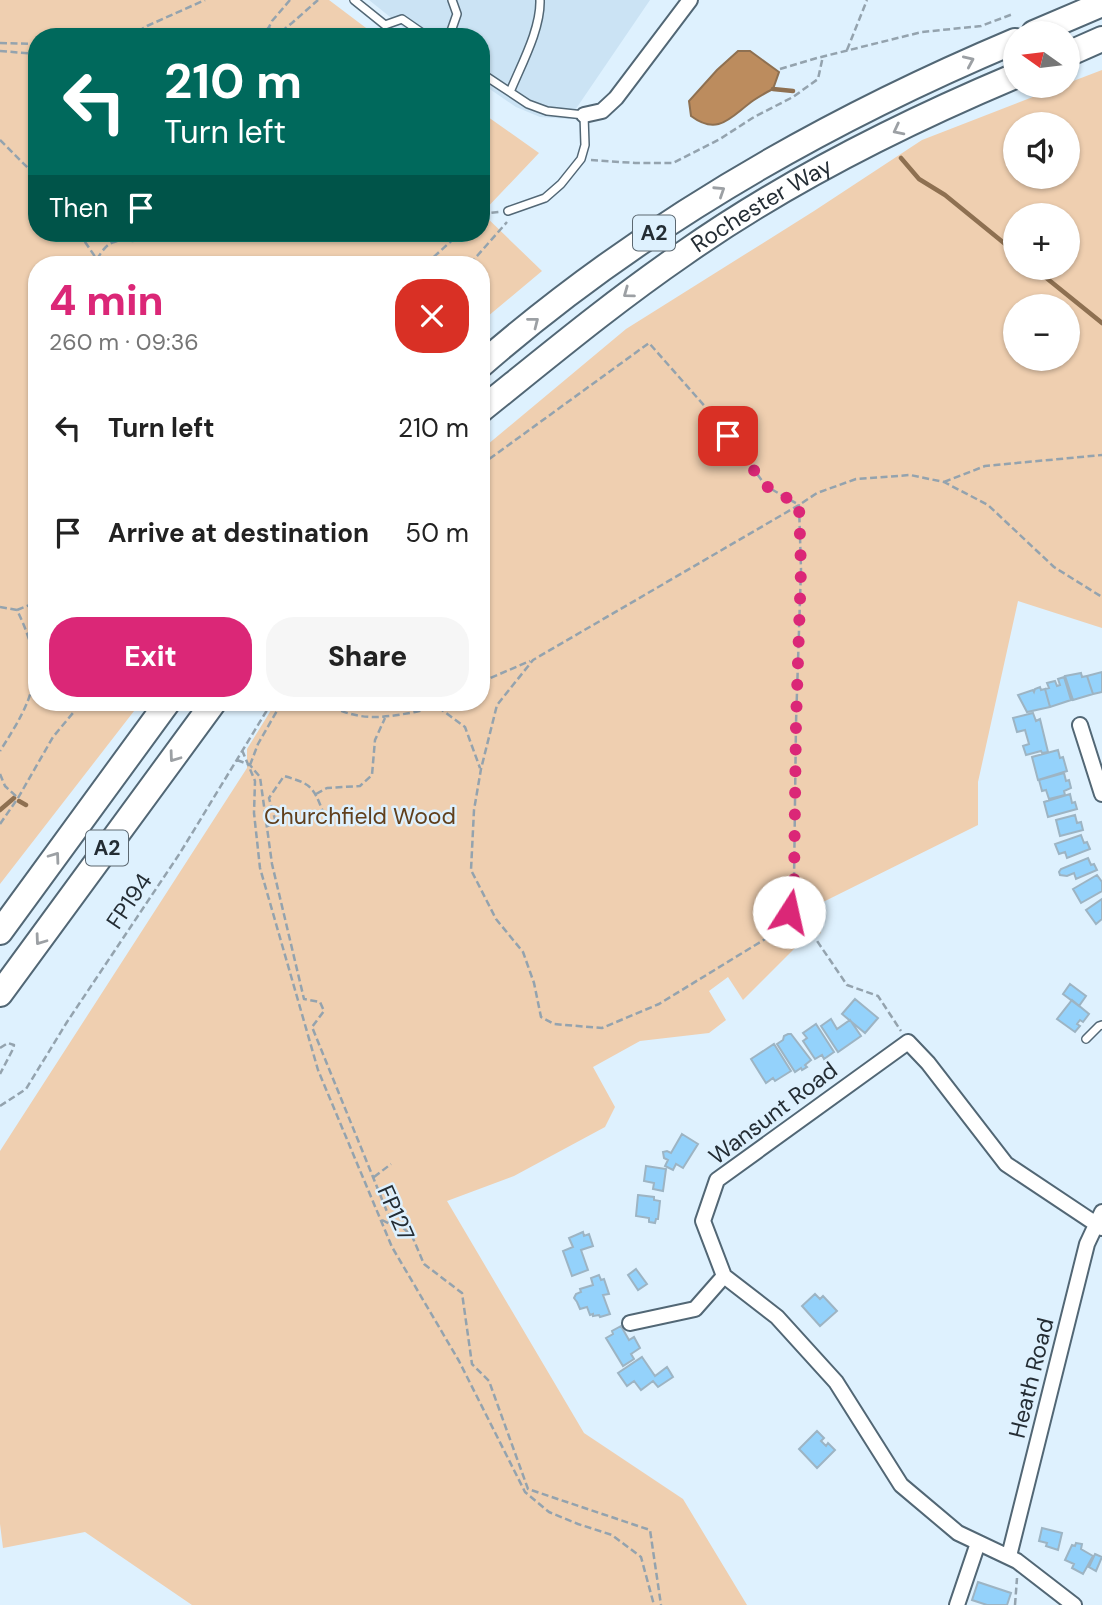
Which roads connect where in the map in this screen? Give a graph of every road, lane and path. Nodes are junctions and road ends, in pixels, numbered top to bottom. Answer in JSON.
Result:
{"nodes":[{"id":1,"x":205,"y":0,"type":"edge"},
{"id":2,"x":290,"y":0,"type":"edge"},
{"id":3,"x":318,"y":0,"type":"edge"},
{"id":4,"x":354,"y":0,"type":"edge"},
{"id":5,"x":452,"y":0,"type":"edge"},
{"id":6,"x":540,"y":0,"type":"edge"},
{"id":7,"x":690,"y":0,"type":"edge"},
{"id":8,"x":867,"y":0,"type":"edge"},
{"id":9,"x":1102,"y":4,"type":"edge"},
{"id":10,"x":1013,"y":14,"type":"dead end"},
{"id":11,"x":1062,"y":21,"type":"edge"},
{"id":12,"x":269,"y":27,"type":"edge"},
{"id":13,"x":144,"y":28,"type":"edge"},
{"id":14,"x":286,"y":28,"type":"edge"},
{"id":15,"x":415,"y":28,"type":"edge"},
{"id":16,"x":452,"y":28,"type":"edge"},
{"id":17,"x":1102,"y":39,"type":"edge"},
{"id":18,"x":0,"y":43,"type":"edge"},
{"id":19,"x":28,"y":44,"type":"edge"},
{"id":20,"x":1003,"y":46,"type":"edge"},
{"id":21,"x":1080,"y":49,"type":"edge"},
{"id":22,"x":847,"y":50,"type":"junction"},
{"id":23,"x":0,"y":51,"type":"edge"},
{"id":24,"x":28,"y":53,"type":"edge"},
{"id":25,"x":823,"y":56,"type":"junction"},
{"id":26,"x":780,"y":69,"type":"dead end"},
{"id":27,"x":490,"y":79,"type":"edge"},
{"id":28,"x":1003,"y":81,"type":"edge"},
{"id":29,"x":510,"y":92,"type":"junction"},
{"id":30,"x":584,"y":115,"type":"junction"},
{"id":31,"x":0,"y":140,"type":"edge"},
{"id":32,"x":581,"y":159,"type":"junction"},
{"id":33,"x":28,"y":168,"type":"edge"},
{"id":34,"x":519,"y":207,"type":"junction"},
{"id":35,"x":508,"y":211,"type":"joint"},
{"id":36,"x":490,"y":213,"type":"edge"},
{"id":37,"x":490,"y":241,"type":"edge"},
{"id":38,"x":113,"y":242,"type":"edge"},
{"id":39,"x":450,"y":242,"type":"edge"},
{"id":40,"x":489,"y":242,"type":"edge"},
{"id":41,"x":99,"y":256,"type":"edge"},
{"id":42,"x":435,"y":256,"type":"edge"},
{"id":43,"x":477,"y":256,"type":"edge"},
{"id":44,"x":490,"y":358,"type":"edge"},
{"id":45,"x":490,"y":403,"type":"edge"},
{"id":46,"x":1102,"y":455,"type":"edge"},
{"id":47,"x":490,"y":458,"type":"edge"},
{"id":48,"x":944,"y":482,"type":"junction"},
{"id":49,"x":799,"y":505,"type":"junction"},
{"id":50,"x":1102,"y":597,"type":"edge"},
{"id":51,"x":28,"y":606,"type":"edge"},
{"id":52,"x":0,"y":607,"type":"edge"},
{"id":53,"x":17,"y":610,"type":"junction"},
{"id":54,"x":28,"y":637,"type":"edge"},
{"id":55,"x":533,"y":660,"type":"junction"},
{"id":56,"x":490,"y":678,"type":"edge"},
{"id":57,"x":28,"y":700,"type":"edge"},
{"id":58,"x":74,"y":711,"type":"edge"},
{"id":59,"x":161,"y":711,"type":"edge"},
{"id":60,"x":207,"y":711,"type":"edge"},
{"id":61,"x":266,"y":711,"type":"edge"},
{"id":62,"x":277,"y":711,"type":"edge"},
{"id":63,"x":340,"y":711,"type":"edge"},
{"id":64,"x":419,"y":711,"type":"edge"},
{"id":65,"x":443,"y":711,"type":"edge"},
{"id":66,"x":386,"y":718,"type":"junction"},
{"id":67,"x":1080,"y":724,"type":"dead end"},
{"id":68,"x":242,"y":750,"type":"junction"},
{"id":69,"x":0,"y":751,"type":"edge"},
{"id":70,"x":237,"y":761,"type":"junction"},
{"id":71,"x":250,"y":765,"type":"junction"},
{"id":72,"x":481,"y":769,"type":"junction"},
{"id":73,"x":0,"y":774,"type":"edge"},
{"id":74,"x":316,"y":794,"type":"junction"},
{"id":75,"x":1102,"y":794,"type":"edge"},
{"id":76,"x":18,"y":798,"type":"junction"},
{"id":77,"x":323,"y":812,"type":"dead end"},
{"id":78,"x":282,"y":816,"type":"dead end"},
{"id":79,"x":276,"y":823,"type":"junction"},
{"id":80,"x":0,"y":824,"type":"edge"},
{"id":81,"x":267,"y":826,"type":"junction"},
{"id":82,"x":794,"y":882,"type":"junction"},
{"id":83,"x":0,"y":932,"type":"edge"},
{"id":84,"x":0,"y":995,"type":"edge"},
{"id":85,"x":1102,"y":1025,"type":"edge"},
{"id":86,"x":1086,"y":1039,"type":"dead end"},
{"id":87,"x":908,"y":1042,"type":"junction"},
{"id":88,"x":0,"y":1048,"type":"edge"},
{"id":89,"x":0,"y":1074,"type":"edge"},
{"id":90,"x":0,"y":1106,"type":"edge"},
{"id":91,"x":391,"y":1164,"type":"dead end"},
{"id":92,"x":374,"y":1177,"type":"junction"},
{"id":93,"x":388,"y":1214,"type":"junction"},
{"id":94,"x":381,"y":1220,"type":"junction"},
{"id":95,"x":1100,"y":1222,"type":"edge"},
{"id":96,"x":723,"y":1276,"type":"junction"},
{"id":97,"x":630,"y":1324,"type":"dead end"},
{"id":98,"x":526,"y":1491,"type":"junction"},
{"id":99,"x":978,"y":1544,"type":"junction"},
{"id":100,"x":1013,"y":1558,"type":"junction"},
{"id":101,"x":654,"y":1605,"type":"edge"},
{"id":102,"x":661,"y":1605,"type":"edge"},
{"id":103,"x":957,"y":1605,"type":"edge"},
{"id":104,"x":1015,"y":1605,"type":"edge"},
{"id":105,"x":1074,"y":1605,"type":"edge"}],
"edges":[{"from":1,"to":13,"type":"path"},
{"from":2,"to":12,"type":"path"},
{"from":3,"to":14,"type":"path"},
{"from":4,"to":15,"type":"lane"},
{"from":5,"to":16,"type":"lane"},
{"from":6,"to":29,"type":"lane"},
{"from":7,"to":30,"type":"street"},
{"from":8,"to":22,"type":"path"},
{"from":9,"to":11,"type":"highway"},
{"from":10,"to":22,"type":"path"},
{"from":17,"to":21,"type":"highway"},
{"from":18,"to":19,"type":"path"},
{"from":44,"to":20,"type":"highway","name":"Rochester Way","number":"A2","one_way":true},
{"from":22,"to":25,"type":"path"},
{"from":23,"to":24,"type":"path"},
{"from":25,"to":26,"type":"path"},
{"from":25,"to":32,"type":"path"},
{"from":27,"to":29,"type":"lane"},
{"from":28,"to":45,"type":"highway","name":"Rochester Way","number":"A2","one_way":true},
{"from":29,"to":30,"type":"lane"},
{"from":30,"to":32,"type":"lane"},
{"from":31,"to":33,"type":"path"},
{"from":32,"to":34,"type":"lane"},
{"from":34,"to":35,"type":"lane"},
{"from":34,"to":37,"type":"path"},
{"from":35,"to":36,"type":"path"},
{"from":38,"to":41,"type":"path"},
{"from":39,"to":42,"type":"path"},
{"from":40,"to":43,"type":"path"},
{"from":46,"to":48,"type":"path"},
{"from":47,"to":49,"type":"path"},
{"from":48,"to":49,"type":"path"},
{"from":48,"to":50,"type":"path"},
{"from":49,"to":55,"type":"path"},
{"from":49,"to":82,"type":"path"},
{"from":51,"to":53,"type":"path"},
{"from":52,"to":53,"type":"path"},
{"from":53,"to":54,"type":"path"},
{"from":55,"to":56,"type":"path"},
{"from":55,"to":72,"type":"path"},
{"from":57,"to":69,"type":"path"},
{"from":58,"to":76,"type":"path"},
{"from":83,"to":59,"type":"highway","number":"A2","one_way":true},
{"from":60,"to":84,"type":"highway","number":"A2","one_way":true},
{"from":61,"to":68,"type":"path","name":"FP194"},
{"from":62,"to":71,"type":"path"},
{"from":63,"to":66,"type":"path"},
{"from":64,"to":66,"type":"path"},
{"from":65,"to":72,"type":"path"},
{"from":66,"to":74,"type":"path"},
{"from":67,"to":75,"type":"street"},
{"from":68,"to":70,"type":"path","name":"FP194"},
{"from":68,"to":71,"type":"path","name":"FP127"},
{"from":70,"to":71,"type":"path"},
{"from":70,"to":90,"type":"path","name":"FP194"},
{"from":71,"to":81,"type":"path"},
{"from":71,"to":94,"type":"path","name":"FP127"},
{"from":72,"to":82,"type":"path"},
{"from":73,"to":76,"type":"path"},
{"from":74,"to":77,"type":"path"},
{"from":74,"to":79,"type":"path"},
{"from":76,"to":80,"type":"path"},
{"from":78,"to":79,"type":"path"},
{"from":79,"to":81,"type":"path"},
{"from":81,"to":92,"type":"path"},
{"from":82,"to":87,"type":"path"},
{"from":85,"to":86,"type":"lane"},
{"from":87,"to":95,"type":"street"},
{"from":87,"to":96,"type":"street","name":"Wansunt Road"},
{"from":88,"to":89,"type":"path"},
{"from":91,"to":92,"type":"path"},
{"from":92,"to":93,"type":"path"},
{"from":93,"to":94,"type":"path"},
{"from":93,"to":98,"type":"path"},
{"from":94,"to":98,"type":"path","name":"FP127"},
{"from":95,"to":100,"type":"street","name":"Heath Road"},
{"from":96,"to":97,"type":"street"},
{"from":96,"to":99,"type":"street"},
{"from":98,"to":101,"type":"path","name":"FP127"},
{"from":98,"to":102,"type":"path"},
{"from":99,"to":100,"type":"street"},
{"from":99,"to":103,"type":"street"},
{"from":100,"to":104,"type":"path"},
{"from":100,"to":105,"type":"street"}]}
